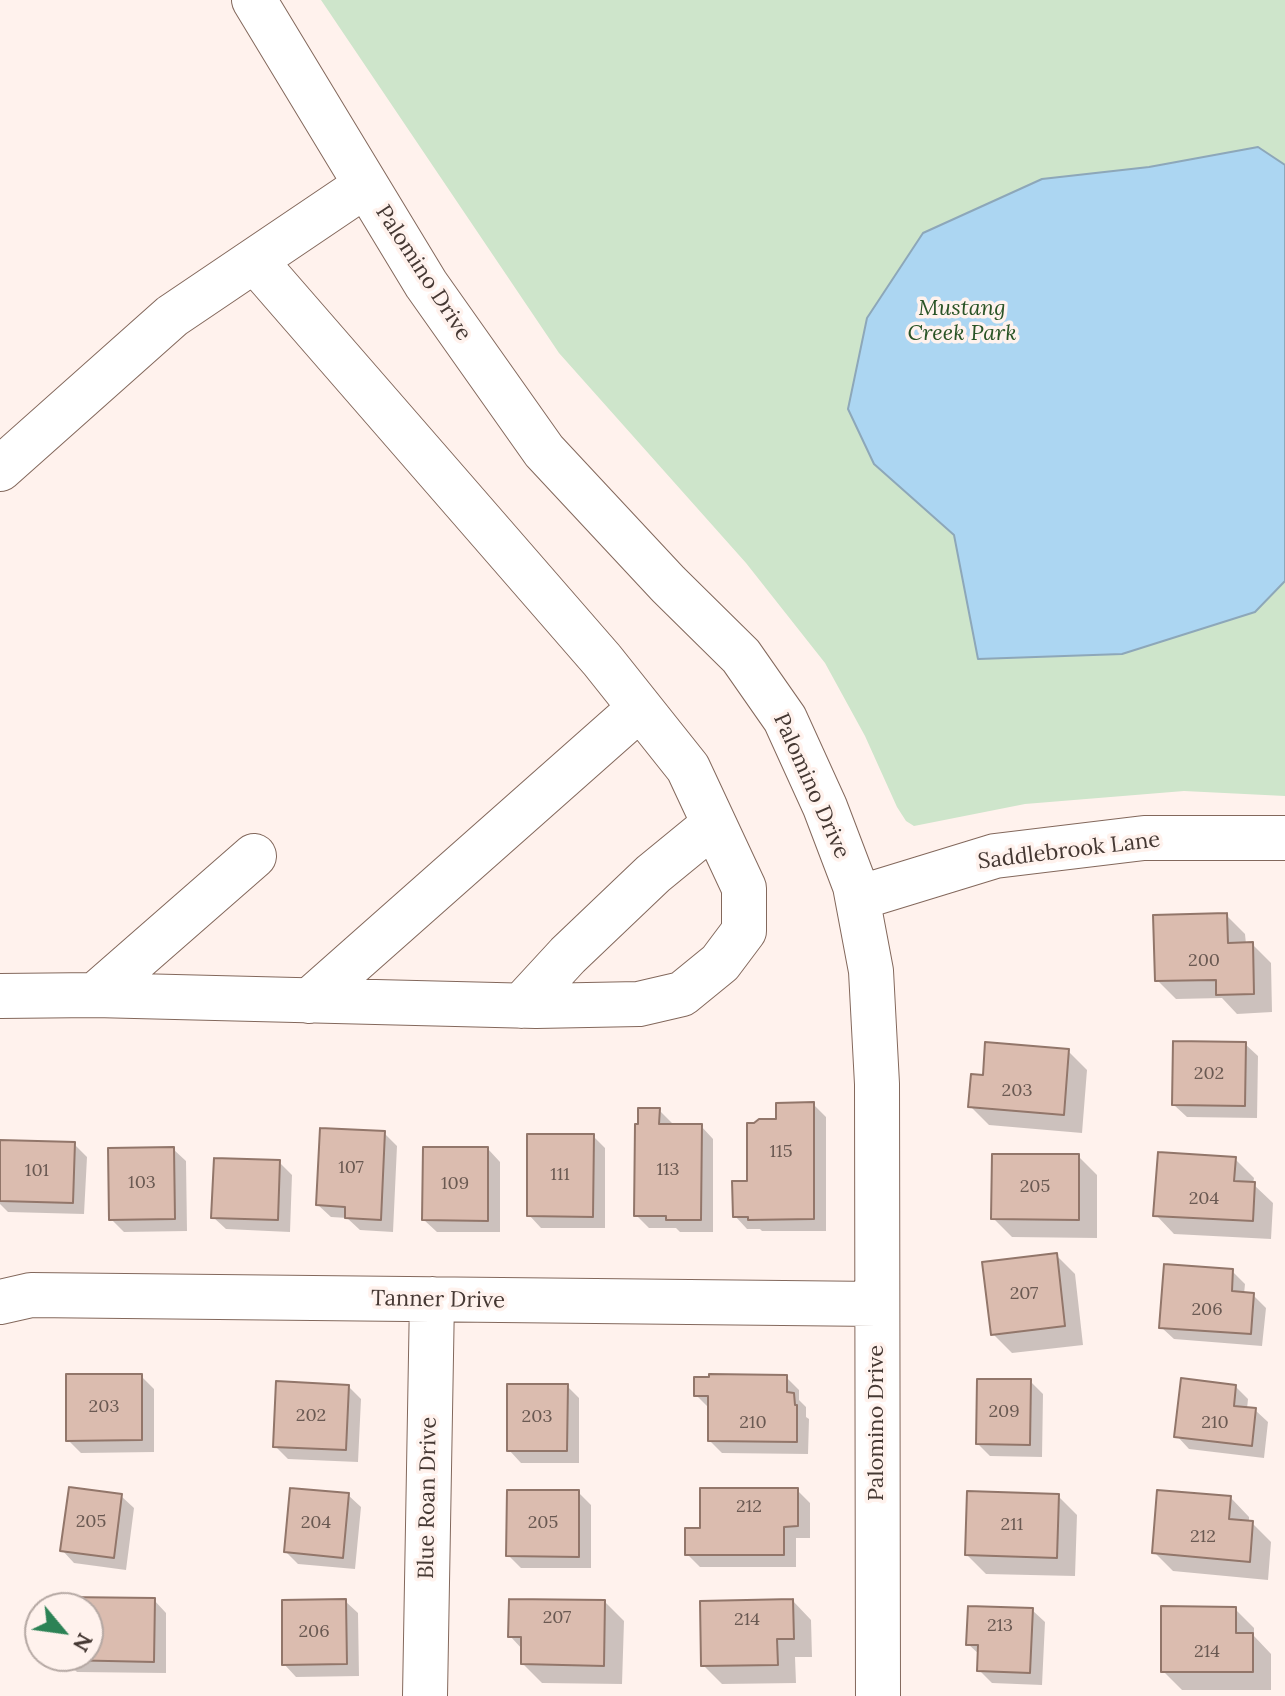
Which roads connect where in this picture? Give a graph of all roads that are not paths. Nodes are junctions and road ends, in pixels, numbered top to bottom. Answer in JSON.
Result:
{"nodes":[{"id":1,"x":254,"y":0,"type":"edge"},
{"id":2,"x":366,"y":185,"type":"junction"},
{"id":3,"x":255,"y":261,"type":"junction"},
{"id":4,"x":0,"y":469,"type":"edge"},
{"id":5,"x":640,"y":708,"type":"junction"},
{"id":6,"x":714,"y":824,"type":"junction"},
{"id":7,"x":1285,"y":838,"type":"edge"},
{"id":8,"x":254,"y":856,"type":"dead end"},
{"id":9,"x":858,"y":898,"type":"junction"},
{"id":10,"x":95,"y":995,"type":"junction"},
{"id":11,"x":0,"y":996,"type":"edge"},
{"id":12,"x":309,"y":1001,"type":"junction"},
{"id":13,"x":521,"y":1006,"type":"junction"},
{"id":14,"x":432,"y":1299,"type":"junction"},
{"id":15,"x":0,"y":1302,"type":"edge"},
{"id":16,"x":877,"y":1304,"type":"junction"},
{"id":17,"x":425,"y":1696,"type":"edge"},
{"id":18,"x":878,"y":1696,"type":"edge"}],
"edges":[{"from":1,"to":2,"type":"street","name":"Palomino Drive"},
{"from":2,"to":3,"type":"street"},
{"from":2,"to":9,"type":"street","name":"Palomino Drive"},
{"from":3,"to":4,"type":"street"},
{"from":3,"to":5,"type":"street"},
{"from":5,"to":6,"type":"street"},
{"from":5,"to":12,"type":"street"},
{"from":6,"to":13,"type":"street"},
{"from":6,"to":13,"type":"street"},
{"from":7,"to":9,"type":"street","name":"Saddlebrook Lane"},
{"from":8,"to":10,"type":"street"},
{"from":9,"to":16,"type":"street","name":"Palomino Drive"},
{"from":10,"to":11,"type":"street"},
{"from":10,"to":12,"type":"street"},
{"from":12,"to":13,"type":"street"},
{"from":14,"to":15,"type":"street","name":"Tanner Drive"},
{"from":14,"to":16,"type":"street","name":"Tanner Drive"},
{"from":14,"to":17,"type":"street","name":"Blue Roan Drive"},
{"from":16,"to":18,"type":"street","name":"Palomino Drive"}]}
